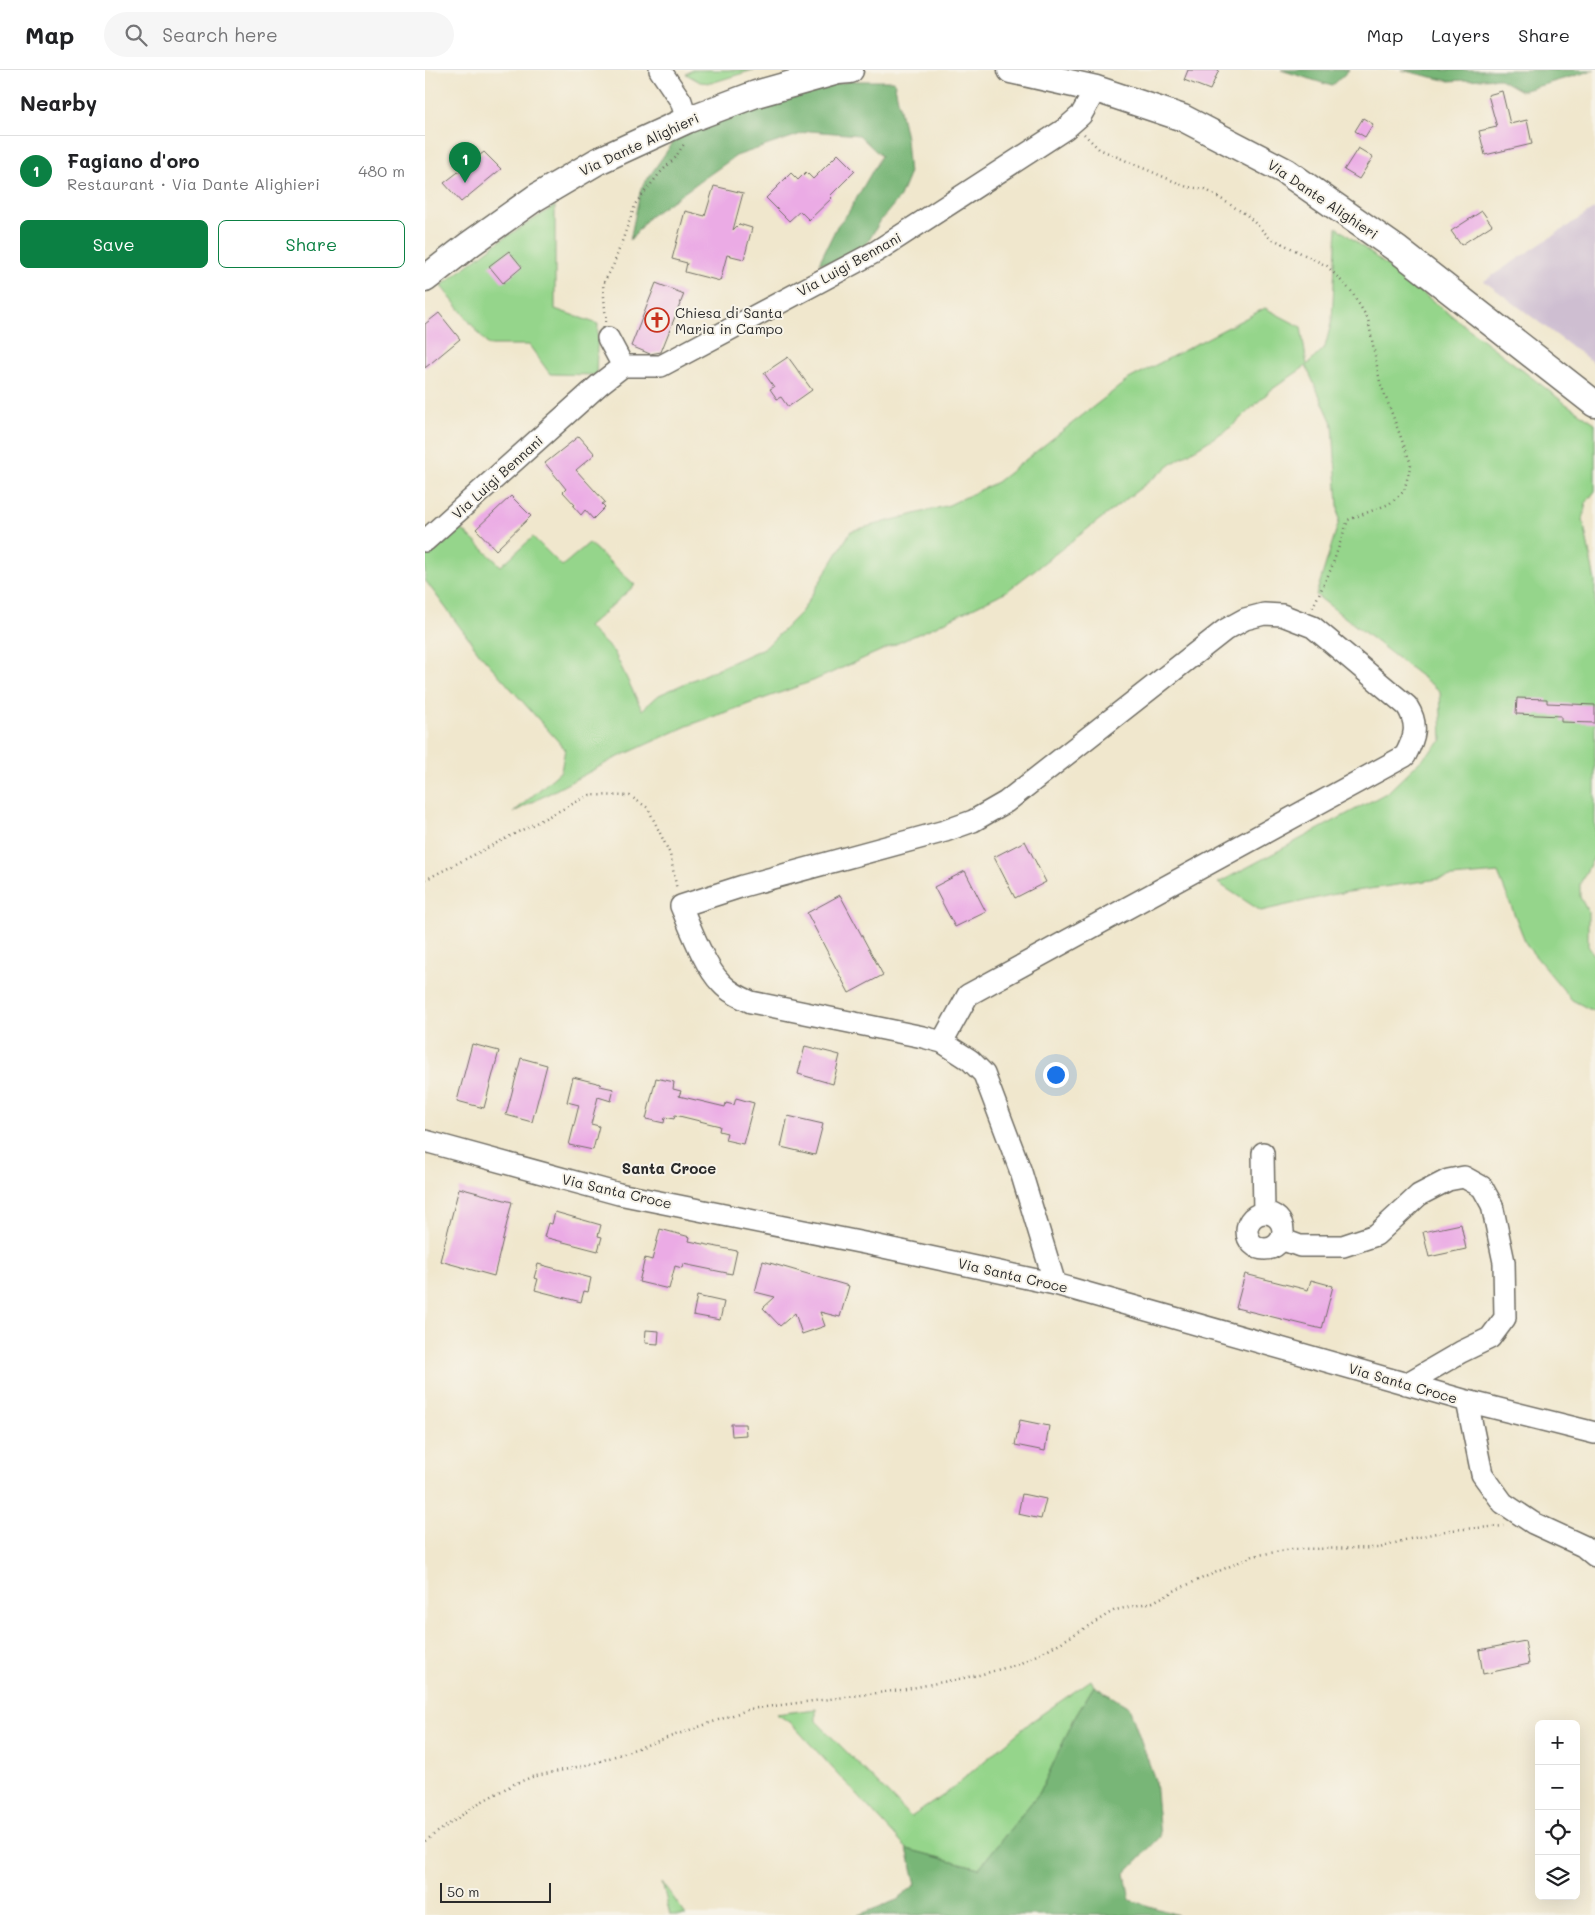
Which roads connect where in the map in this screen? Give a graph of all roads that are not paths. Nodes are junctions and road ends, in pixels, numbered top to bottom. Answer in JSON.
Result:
{"nodes":[{"id":1,"x":660,"y":70,"type":"edge"},
{"id":2,"x":850,"y":70,"type":"edge"},
{"id":3,"x":1011,"y":70,"type":"edge"},
{"id":4,"x":1096,"y":89,"type":"junction"},
{"id":5,"x":687,"y":120,"type":"junction"},
{"id":6,"x":425,"y":279,"type":"edge"},
{"id":7,"x":608,"y":338,"type":"road end"},
{"id":8,"x":623,"y":366,"type":"junction"},
{"id":9,"x":1595,"y":404,"type":"edge"},
{"id":10,"x":425,"y":541,"type":"edge"},
{"id":11,"x":942,"y":1042,"type":"junction"},
{"id":12,"x":425,"y":1141,"type":"edge"},
{"id":13,"x":1263,"y":1153,"type":"dead end"},
{"id":14,"x":1264,"y":1213,"type":"junction"},
{"id":15,"x":1281,"y":1239,"type":"junction"},
{"id":16,"x":1047,"y":1259,"type":"junction"},
{"id":17,"x":1029,"y":1278,"type":"junction"},
{"id":18,"x":1055,"y":1284,"type":"junction"},
{"id":19,"x":1406,"y":1384,"type":"junction"},
{"id":20,"x":1467,"y":1401,"type":"junction"},
{"id":21,"x":1595,"y":1432,"type":"edge"},
{"id":22,"x":1595,"y":1556,"type":"edge"}],
"edges":[{"from":1,"to":5,"type":"street"},
{"from":2,"to":5,"type":"main road","name":"Via Dante Alighieri"},
{"from":3,"to":4,"type":"main road","name":"Via Dante Alighieri"},
{"from":4,"to":8,"type":"street","name":"Via Luigi Bennani"},
{"from":4,"to":9,"type":"main road","name":"Via Dante Alighieri"},
{"from":5,"to":6,"type":"main road","name":"Via Dante Alighieri"},
{"from":7,"to":8,"type":"street"},
{"from":8,"to":10,"type":"street","name":"Via Luigi Bennani"},
{"from":11,"to":11,"type":"street"},
{"from":11,"to":16,"type":"street"},
{"from":12,"to":17,"type":"street","name":"Via Santa Croce"},
{"from":13,"to":14,"type":"street"},
{"from":14,"to":15,"type":"street"},
{"from":14,"to":15,"type":"street"},
{"from":15,"to":19,"type":"street"},
{"from":16,"to":17,"type":"street"},
{"from":16,"to":18,"type":"street"},
{"from":17,"to":18,"type":"street","name":"Via Santa Croce"},
{"from":18,"to":19,"type":"street","name":"Via Santa Croce"},
{"from":19,"to":20,"type":"street","name":"Via Santa Croce"},
{"from":20,"to":21,"type":"street","name":"Via Santa Croce"},
{"from":20,"to":22,"type":"street"}]}
